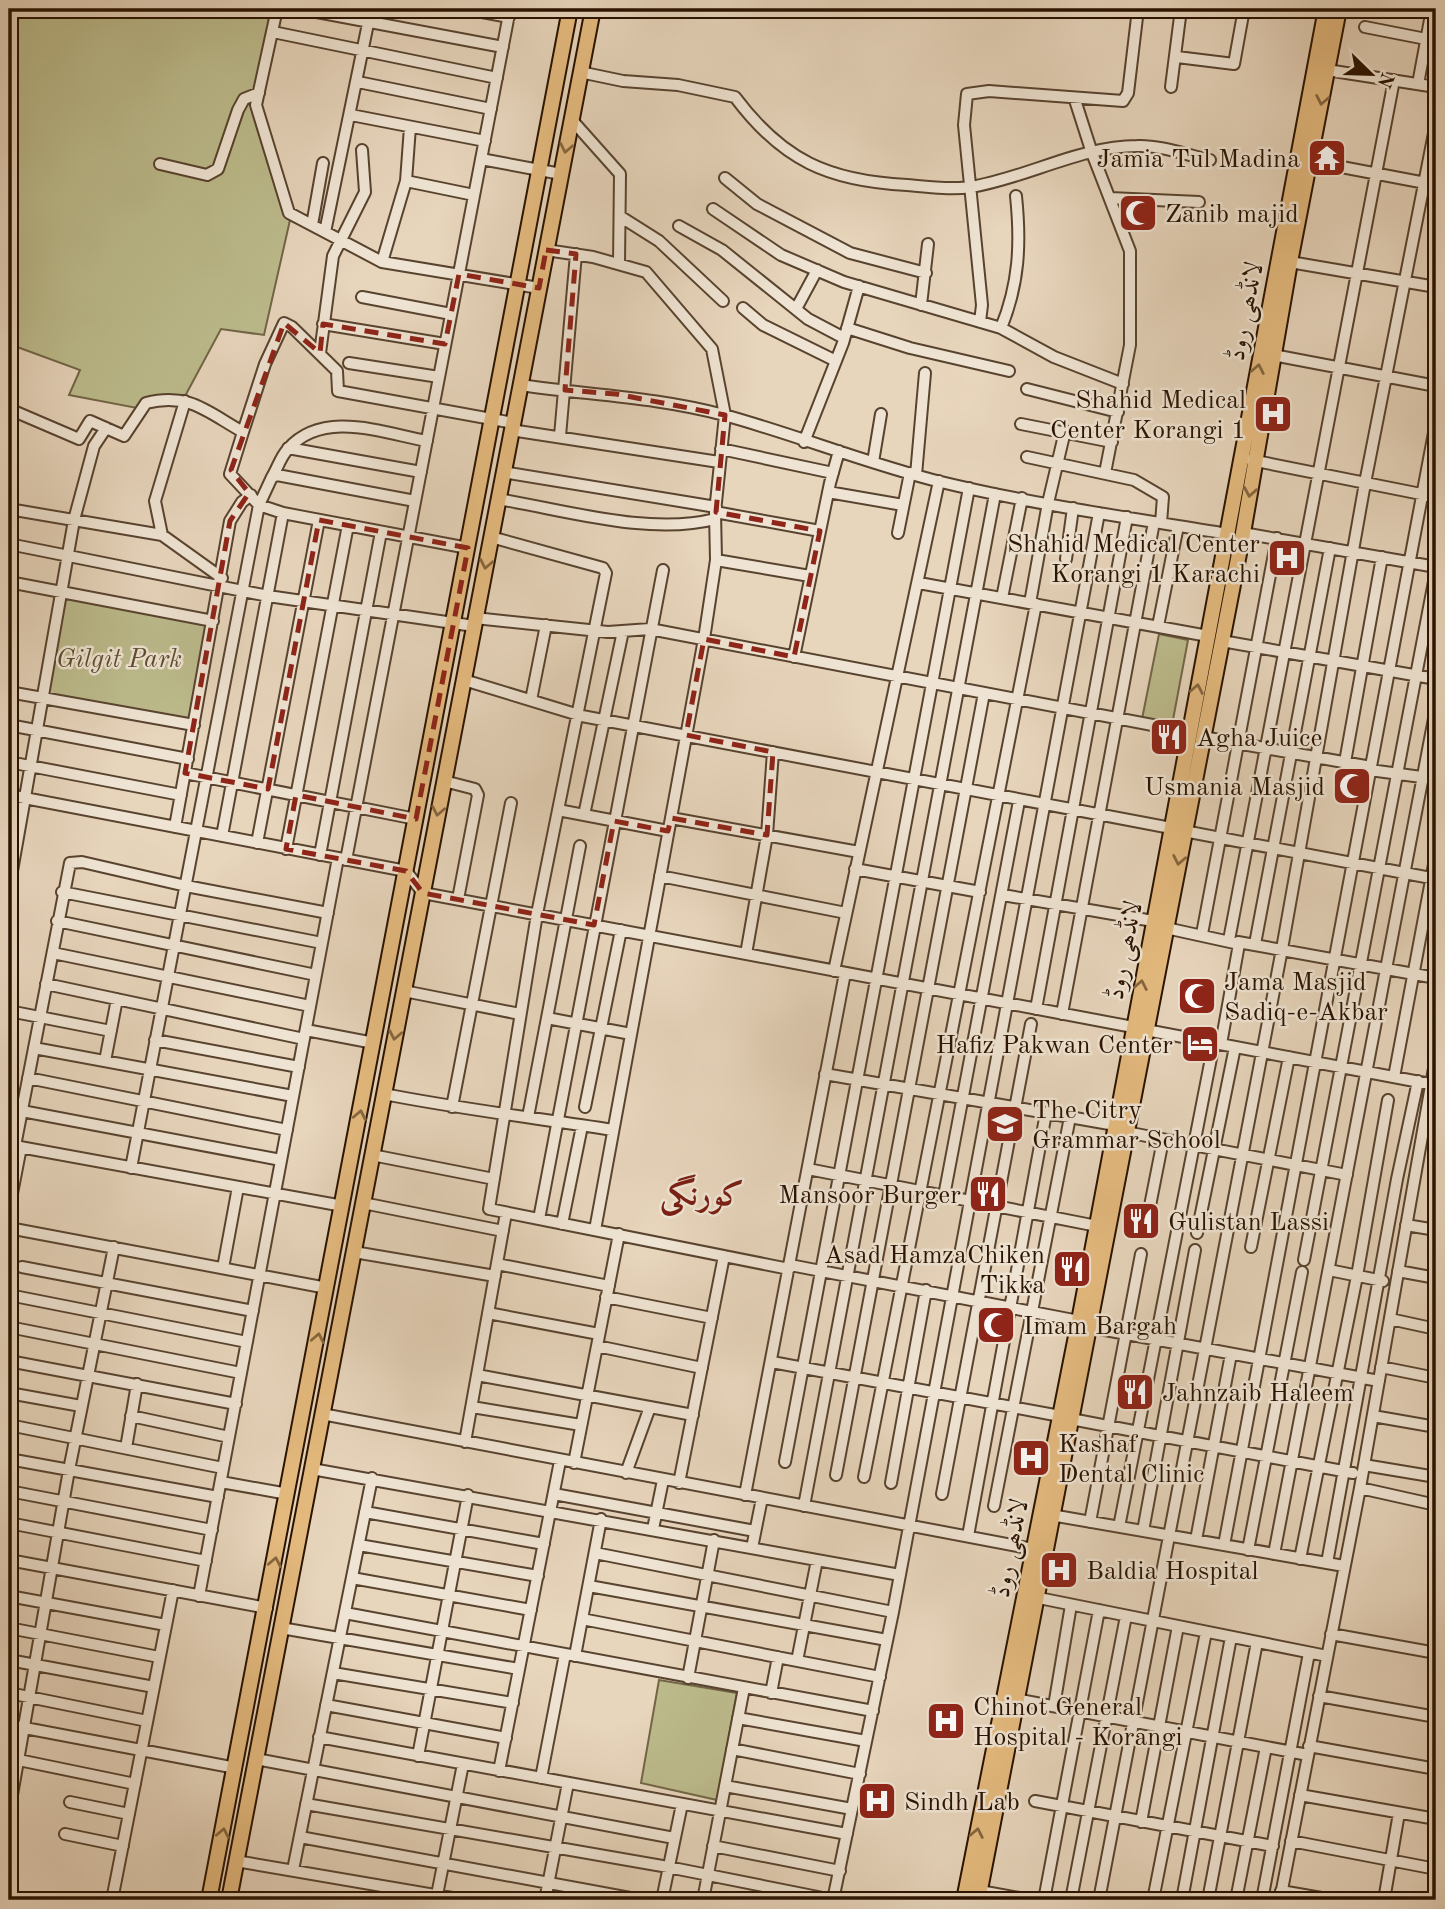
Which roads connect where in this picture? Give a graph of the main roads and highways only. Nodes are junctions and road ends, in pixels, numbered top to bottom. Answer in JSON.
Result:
{"nodes":[{"id":1,"x":570,"y":9,"type":"edge"},
{"id":2,"x":593,"y":9,"type":"edge"},
{"id":3,"x":1326,"y":9,"type":"edge"},
{"id":4,"x":1339,"y":9,"type":"edge"},
{"id":5,"x":1249,"y":460,"type":"junction"},
{"id":6,"x":1215,"y":639,"type":"junction"},
{"id":7,"x":1177,"y":830,"type":"junction"},
{"id":8,"x":1121,"y":1129,"type":"junction"},
{"id":9,"x":1084,"y":1324,"type":"junction"},
{"id":10,"x":1065,"y":1418,"type":"junction"},
{"id":11,"x":979,"y":1895,"type":"edge"},
{"id":12,"x":209,"y":1900,"type":"edge"},
{"id":13,"x":229,"y":1900,"type":"edge"},
{"id":14,"x":964,"y":1900,"type":"edge"}],
"edges":[{"from":12,"to":1,"type":"main road","one_way":true},
{"from":2,"to":13,"type":"main road","one_way":true},
{"from":5,"to":3,"type":"main road","name":"لانڈھی روڈ","one_way":true},
{"from":4,"to":5,"type":"main road","name":"لانڈھی روڈ","one_way":true},
{"from":5,"to":6,"type":"main road","name":"لانڈھی روڈ"},
{"from":5,"to":6,"type":"main road","name":"لانڈھی روڈ","one_way":true},
{"from":7,"to":6,"type":"main road","name":"لانڈھی روڈ","one_way":true},
{"from":6,"to":7,"type":"main road","name":"لانڈھی روڈ"},
{"from":7,"to":8,"type":"main road","name":"لانڈھی روڈ"},
{"from":8,"to":9,"type":"main road","name":"لانڈھی روڈ"},
{"from":8,"to":9,"type":"main road","name":"لانڈھی روڈ"},
{"from":9,"to":10,"type":"main road","name":"لانڈھی روڈ"},
{"from":10,"to":11,"type":"main road","name":"لانڈھی روڈ"},
{"from":14,"to":10,"type":"main road","name":"لانڈھی روڈ","one_way":true}]}
